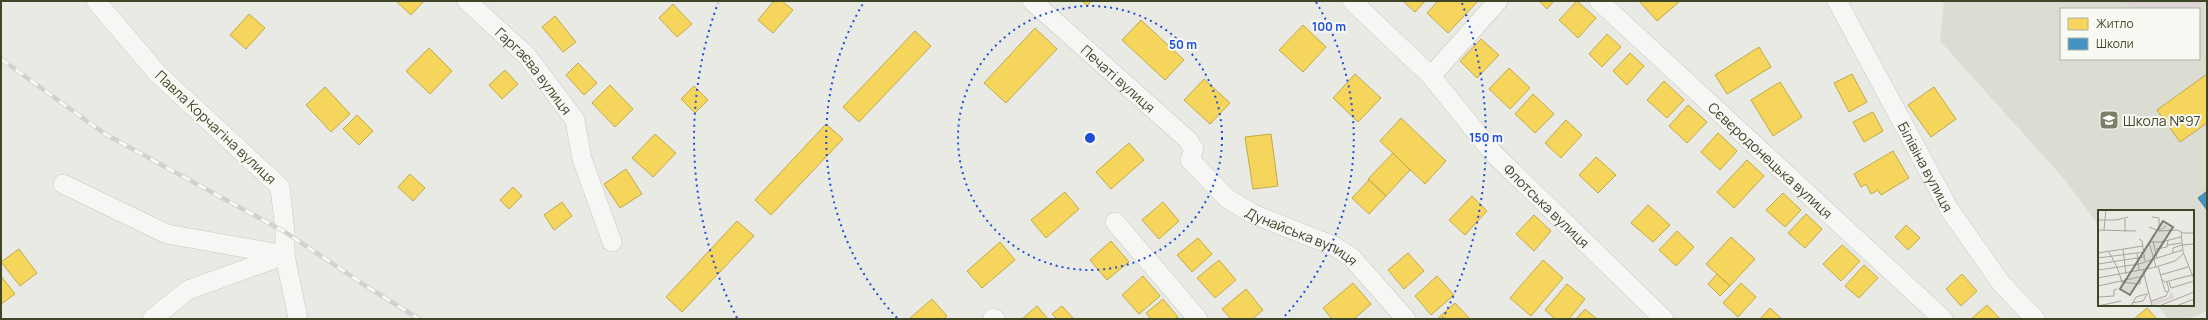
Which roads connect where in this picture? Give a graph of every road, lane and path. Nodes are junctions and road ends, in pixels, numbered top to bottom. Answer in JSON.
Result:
{"nodes":[{"id":1,"x":96,"y":1,"type":"edge"},
{"id":2,"x":467,"y":1,"type":"edge"},
{"id":3,"x":1032,"y":1,"type":"edge"},
{"id":4,"x":1352,"y":1,"type":"edge"},
{"id":5,"x":1498,"y":1,"type":"edge"},
{"id":6,"x":1837,"y":1,"type":"edge"},
{"id":7,"x":1608,"y":4,"type":"edge"},
{"id":8,"x":1430,"y":76,"type":"junction"},
{"id":9,"x":1190,"y":160,"type":"joint"},
{"id":10,"x":63,"y":184,"type":"dead end"},
{"id":11,"x":1115,"y":222,"type":"dead end"},
{"id":12,"x":612,"y":242,"type":"dead end"},
{"id":13,"x":284,"y":255,"type":"junction"},
{"id":14,"x":152,"y":319,"type":"edge"},
{"id":15,"x":298,"y":319,"type":"edge"},
{"id":16,"x":1198,"y":319,"type":"edge"},
{"id":17,"x":1406,"y":319,"type":"edge"},
{"id":18,"x":1664,"y":319,"type":"edge"},
{"id":19,"x":1943,"y":319,"type":"edge"},
{"id":20,"x":2035,"y":319,"type":"edge"}],
"edges":[{"from":1,"to":13,"type":"street","name":"Павла Корчагіна вулиця"},
{"from":2,"to":12,"type":"street","name":"Гаргаєва вулиця"},
{"from":3,"to":9,"type":"street","name":"Печаті вулиця"},
{"from":4,"to":8,"type":"street","name":"Флотська вулиця"},
{"from":5,"to":8,"type":"street"},
{"from":6,"to":20,"type":"street","name":"Білівіна вулиця"},
{"from":7,"to":19,"type":"street","name":"Сєвєродонецька вулиця"},
{"from":8,"to":18,"type":"street","name":"Флотська вулиця"},
{"from":9,"to":17,"type":"street","name":"Дунайська вулиця"},
{"from":10,"to":13,"type":"street"},
{"from":11,"to":16,"type":"street"},
{"from":13,"to":14,"type":"street"},
{"from":13,"to":15,"type":"street","name":"Павла Корчагіна вулиця"}]}
